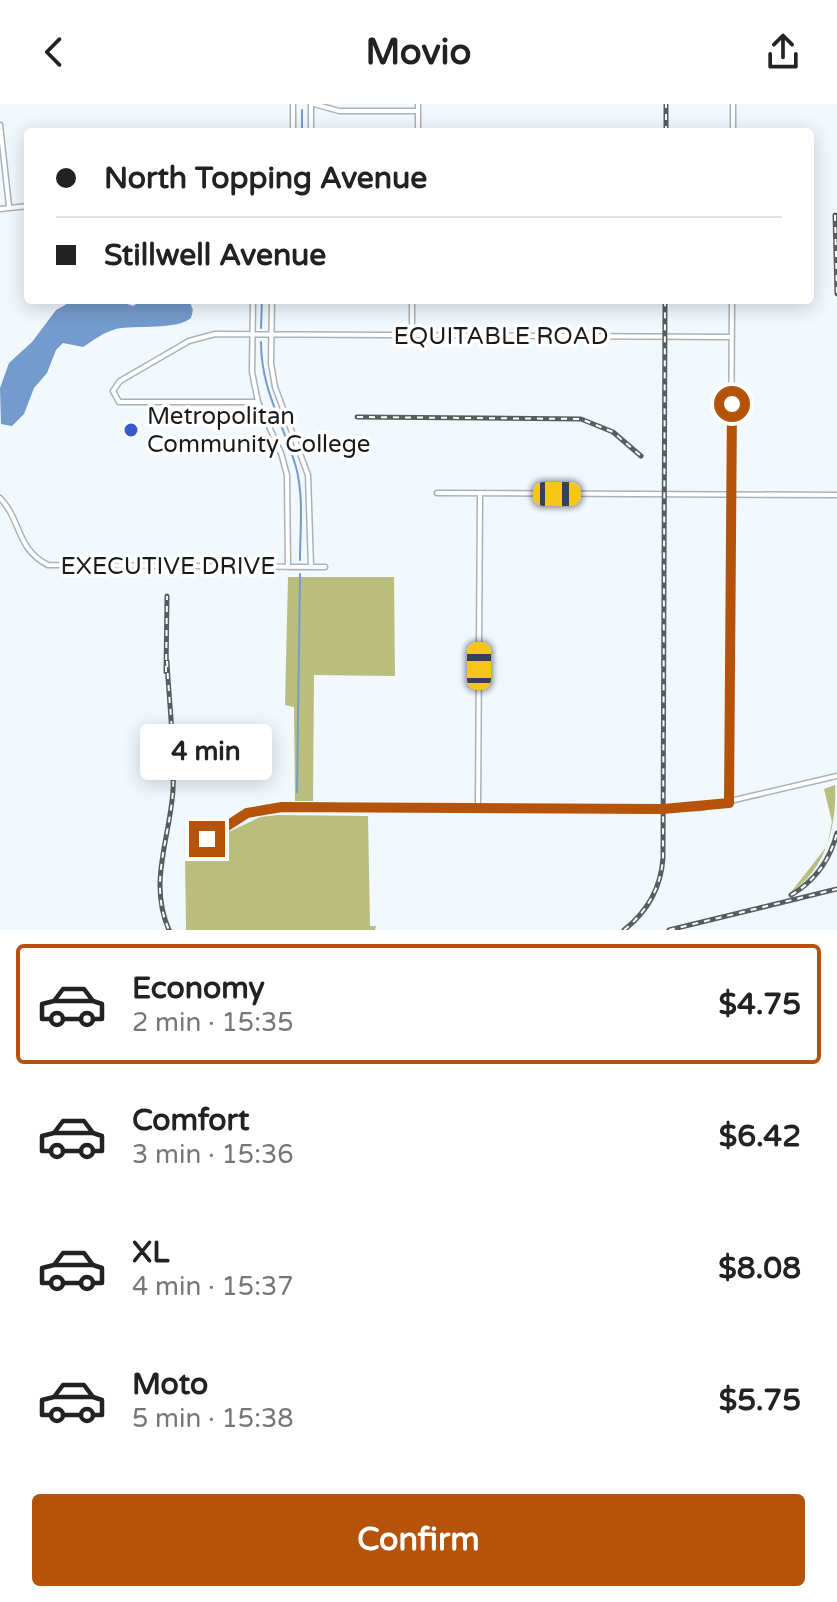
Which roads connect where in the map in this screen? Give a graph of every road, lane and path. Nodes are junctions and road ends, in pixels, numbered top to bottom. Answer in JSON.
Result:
{"nodes":[{"id":1,"x":293,"y":104,"type":"edge"},
{"id":2,"x":313,"y":104,"type":"edge"},
{"id":3,"x":418,"y":104,"type":"edge"},
{"id":4,"x":733,"y":104,"type":"edge"},
{"id":5,"x":418,"y":111,"type":"junction"},
{"id":6,"x":0,"y":125,"type":"edge"},
{"id":7,"x":293,"y":128,"type":"edge"},
{"id":8,"x":311,"y":128,"type":"edge"},
{"id":9,"x":418,"y":128,"type":"edge"},
{"id":10,"x":733,"y":128,"type":"edge"},
{"id":11,"x":9,"y":206,"type":"junction"},
{"id":12,"x":24,"y":206,"type":"edge"},
{"id":13,"x":0,"y":209,"type":"edge"},
{"id":14,"x":253,"y":304,"type":"edge"},
{"id":15,"x":272,"y":304,"type":"edge"},
{"id":16,"x":412,"y":304,"type":"edge"},
{"id":17,"x":732,"y":304,"type":"edge"},
{"id":18,"x":251,"y":334,"type":"junction"},
{"id":19,"x":270,"y":334,"type":"junction"},
{"id":20,"x":412,"y":335,"type":"junction"},
{"id":21,"x":732,"y":337,"type":"junction"},
{"id":22,"x":258,"y":402,"type":"junction"},
{"id":23,"x":437,"y":493,"type":"dead end"},
{"id":24,"x":480,"y":494,"type":"junction"},
{"id":25,"x":731,"y":494,"type":"junction"},
{"id":26,"x":837,"y":495,"type":"edge"},
{"id":27,"x":0,"y":498,"type":"edge"},
{"id":28,"x":288,"y":567,"type":"junction"},
{"id":29,"x":311,"y":567,"type":"junction"},
{"id":30,"x":325,"y":567,"type":"dead end"},
{"id":31,"x":837,"y":776,"type":"edge"},
{"id":32,"x":729,"y":803,"type":"junction"},
{"id":33,"x":478,"y":807,"type":"junction"},
{"id":34,"x":207,"y":839,"type":"dead end"}],
"edges":[{"from":1,"to":7,"type":"street"},
{"from":2,"to":5,"type":"street"},
{"from":2,"to":8,"type":"street"},
{"from":3,"to":5,"type":"street"},
{"from":4,"to":10,"type":"street"},
{"from":5,"to":9,"type":"street"},
{"from":6,"to":11,"type":"street"},
{"from":11,"to":12,"type":"street"},
{"from":11,"to":13,"type":"street"},
{"from":14,"to":18,"type":"street"},
{"from":15,"to":19,"type":"street"},
{"from":16,"to":20,"type":"street"},
{"from":17,"to":21,"type":"street"},
{"from":18,"to":19,"type":"street","name":"EQUITABLE ROAD"},
{"from":18,"to":22,"type":"street"},
{"from":18,"to":22,"type":"street","name":"EQUITABLE ROAD"},
{"from":19,"to":20,"type":"street","name":"EQUITABLE ROAD"},
{"from":19,"to":29,"type":"street"},
{"from":20,"to":21,"type":"street","name":"EQUITABLE ROAD"},
{"from":21,"to":25,"type":"street"},
{"from":22,"to":28,"type":"street"},
{"from":23,"to":24,"type":"street"},
{"from":24,"to":25,"type":"street"},
{"from":24,"to":33,"type":"street"},
{"from":25,"to":26,"type":"street"},
{"from":25,"to":32,"type":"street"},
{"from":27,"to":28,"type":"street","name":"EXECUTIVE DRIVE"},
{"from":28,"to":29,"type":"street","name":"EXECUTIVE DRIVE"},
{"from":29,"to":30,"type":"street","name":"EXECUTIVE DRIVE"},
{"from":31,"to":32,"type":"street"},
{"from":32,"to":33,"type":"street"},
{"from":33,"to":34,"type":"street"}]}
